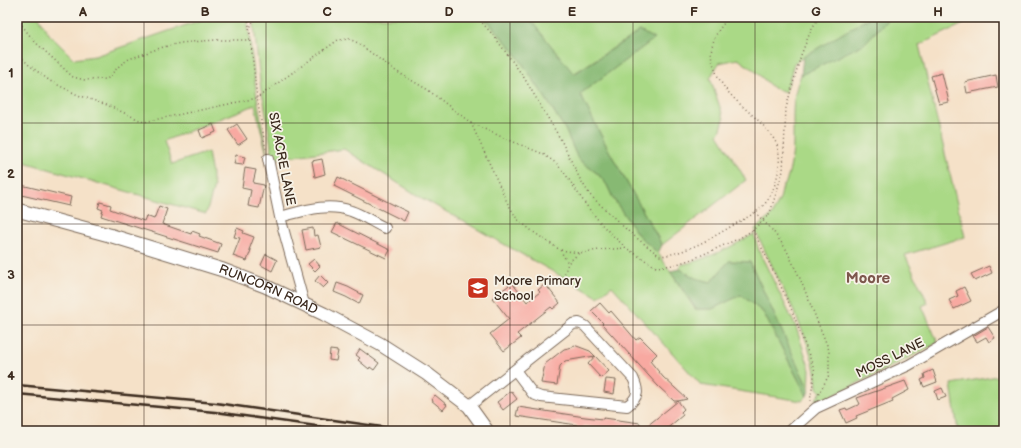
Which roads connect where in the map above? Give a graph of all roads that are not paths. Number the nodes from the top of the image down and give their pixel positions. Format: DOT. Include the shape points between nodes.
graph roads {
  1 [pos="268,159"];
  2 [pos="17,210"];
  3 [pos="280,217"];
  4 [pos="385,228"];
  5 [pos="304,304"];
  6 [pos="1004,310"];
  7 [pos="515,370"];
  8 [pos="469,406"];
  9 [pos="487,431"];
  10 [pos="790,431"];
  1 -- 3 [label="street, SIX ACRE LANE"];
  2 -- 5 [label="street, RUNCORN ROAD" via="223,270"];
  3 -- 4 [label="street" via="320,207 335,208 351,211"];
  3 -- 5 [label="street, SIX ACRE LANE"];
  5 -- 8 [label="street, RUNCORN ROAD" via="380,344 427,374"];
  6 -- 10 [label="street, MOSS LANE" via="909,365 813,411"];
  7 -- 7 [label="street" via="573,324 579,323 585,326 633,378 637,386 637,395 627,406 541,397 533,394"];
  7 -- 8 [label="street"];
  8 -- 9 [label="street, RUNCORN ROAD"];
}
